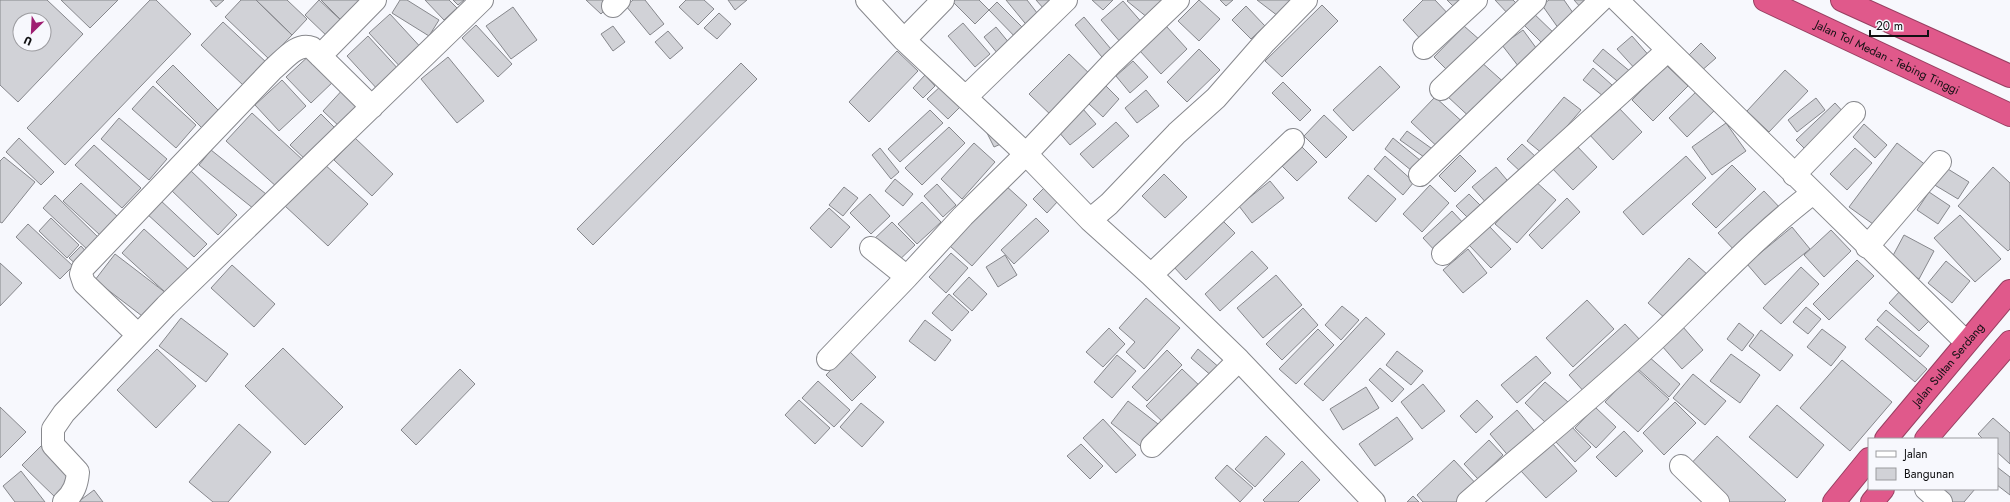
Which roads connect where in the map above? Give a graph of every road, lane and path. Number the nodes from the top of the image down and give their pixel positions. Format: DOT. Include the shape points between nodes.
graph roads {
  1 [pos="375,0"];
  2 [pos="482,0"];
  3 [pos="867,0"];
  4 [pos="943,0"];
  5 [pos="1066,0"];
  6 [pos="1178,0"];
  7 [pos="1306,0"];
  8 [pos="1476,0"];
  9 [pos="1535,0"];
  10 [pos="1601,0"];
  11 [pos="1617,0"];
  12 [pos="1765,0"];
  13 [pos="1842,0"];
  14 [pos="904,40"];
  15 [pos="1424,48"];
  16 [pos="1667,51"];
  17 [pos="320,56"];
  18 [pos="2010,76"];
  19 [pos="1441,89"];
  20 [pos="966,96"];
  21 [pos="372,107"];
  22 [pos="1854,114"];
  23 [pos="2010,115"];
  24 [pos="1293,140"];
  25 [pos="1026,154"];
  26 [pos="1940,162"];
  27 [pos="1420,175"];
  28 [pos="1794,175"];
  29 [pos="1813,193"];
  30 [pos="1090,220"];
  31 [pos="1867,247"];
  32 [pos="871,248"];
  33 [pos="1443,254"];
  34 [pos="1151,274"];
  35 [pos="907,277"];
  36 [pos="2010,291"];
  37 [pos="138,335"];
  38 [pos="1966,342"];
  39 [pos="2010,342"];
  40 [pos="828,358"];
  41 [pos="1240,360"];
  42 [pos="1887,438"];
  43 [pos="1927,438"];
  44 [pos="1152,446"];
  45 [pos="1868,460"];
  46 [pos="1681,466"];
  47 [pos="1882,490"];
  48 [pos="1927,490"];
  49 [pos="1364,499"];
  50 [pos="64,502"];
  51 [pos="1468,502"];
  52 [pos="1718,502"];
  53 [pos="1834,502"];
  54 [pos="1872,502"];
  55 [pos="1941,502"];
  1 -- 17 [label="street"];
  2 -- 21 [label="street"];
  3 -- 14 [label="street"];
  4 -- 14 [label="street"];
  5 -- 20 [label="street"];
  6 -- 25 [label="street" via="1112,64"];
  7 -- 30 [label="street" via="1216,98"];
  8 -- 15 [label="street"];
  9 -- 19 [label="street"];
  10 -- 27 [label="street"];
  11 -- 16 [label="street"];
  12 -- 23 [label="highway, Jalan Tol Medan - Tebing Tinggi"];
  13 -- 18 [label="highway"];
  14 -- 20 [label="street"];
  16 -- 28 [label="street"];
  16 -- 33 [label="street"];
  17 -- 21 [label="street"];
  17 -- 37 [label="street" via="307,46 298,48 273,69 83,268 81,274 84,283"];
  20 -- 25 [label="street"];
  21 -- 37 [label="street"];
  22 -- 28 [label="street"];
  24 -- 34 [label="street"];
  25 -- 30 [label="street"];
  25 -- 35 [label="street" via="963,216"];
  26 -- 31 [label="street"];
  28 -- 29 [label="street"];
  29 -- 31 [label="street"];
  29 -- 51 [label="street" via="1748,248 1663,332"];
  30 -- 34 [label="street"];
  31 -- 38 [label="street"];
  32 -- 35 [label="street"];
  34 -- 41 [label="street"];
  35 -- 40 [label="street"];
  36 -- 38 [label="highway, Jalan Sultan Serdang"];
  37 -- 50 [label="street" via="64,413 53,429 53,445 78,472 74,489"];
  38 -- 42 [label="highway, Jalan Sultan Serdang"];
  39 -- 43 [label="highway"];
  41 -- 44 [label="street"];
  41 -- 49 [label="street"];
  45 -- 53 [label="highway"];
  46 -- 52 [label="street"];
  47 -- 54 [label="highway"];
  48 -- 55 [label="street"];
}
